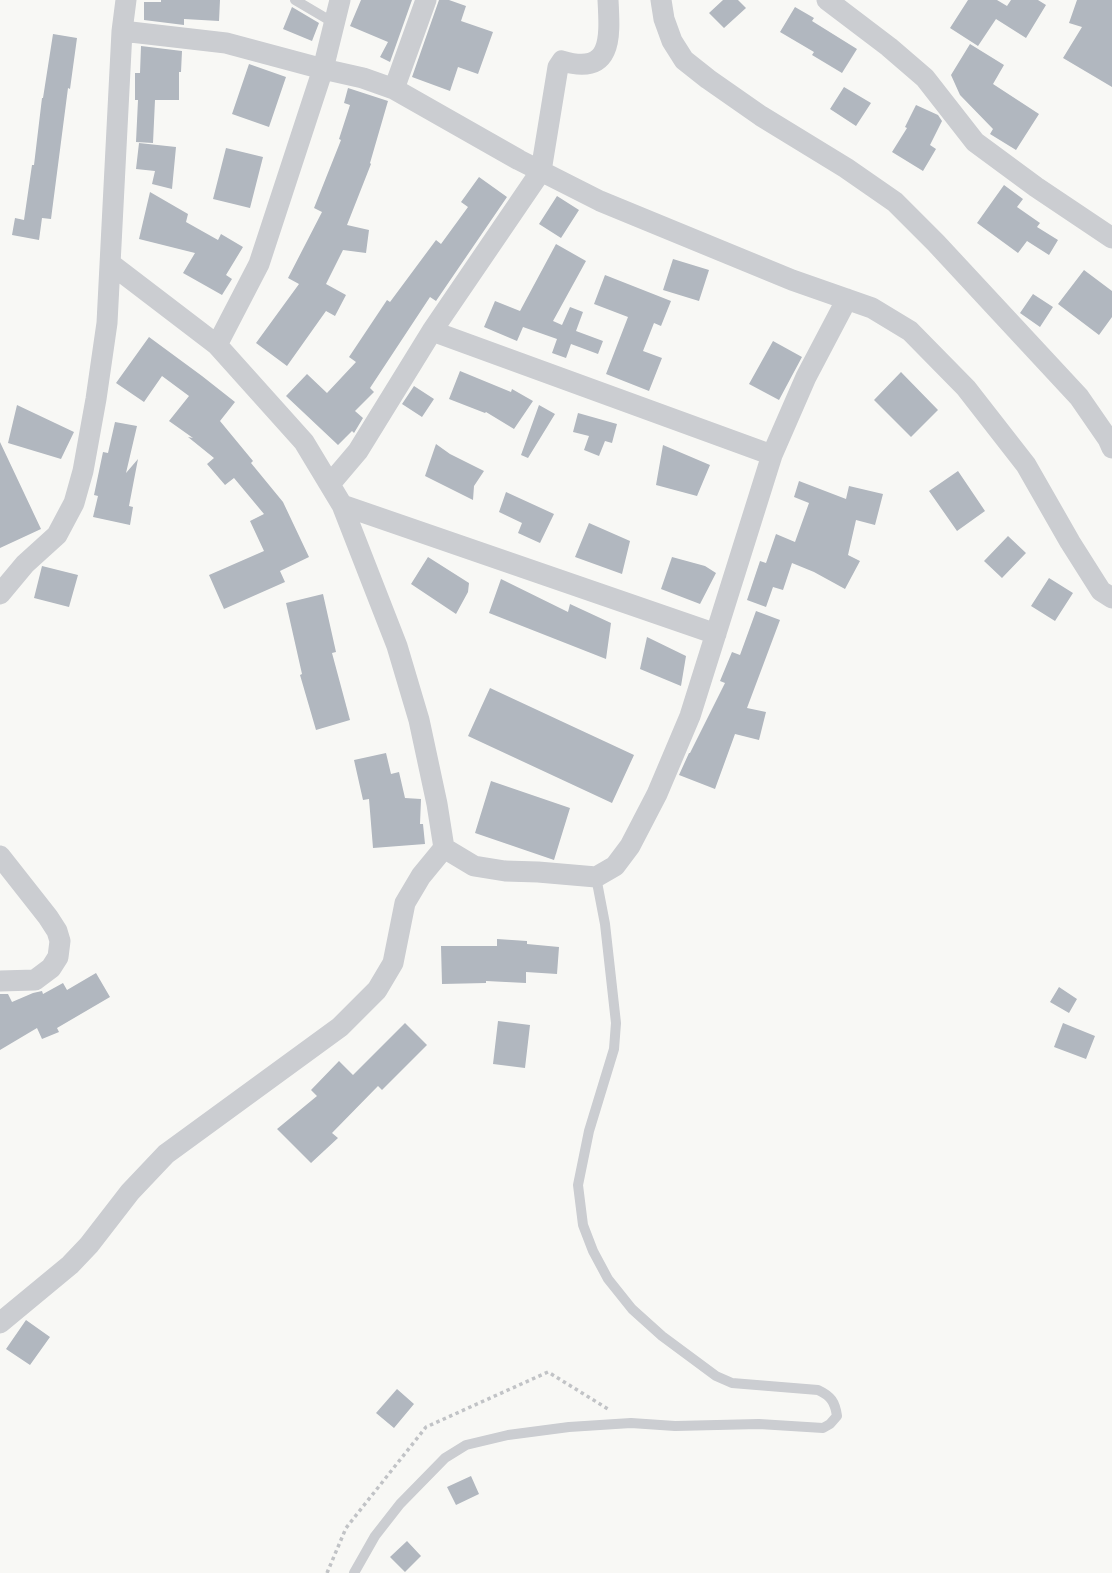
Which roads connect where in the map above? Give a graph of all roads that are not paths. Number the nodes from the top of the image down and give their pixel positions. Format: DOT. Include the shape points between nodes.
graph roads {
  1 [pos="126,0"];
  2 [pos="295,0"];
  3 [pos="340,0"];
  4 [pos="426,0"];
  5 [pos="608,0"];
  6 [pos="661,0"];
  7 [pos="827,0"];
  8 [pos="334,23"];
  9 [pos="122,30"];
  10 [pos="323,69"];
  11 [pos="394,89"];
  12 [pos="541,171"];
  13 [pos="1112,238"];
  14 [pos="111,264"];
  15 [pos="848,299"];
  16 [pos="432,331"];
  17 [pos="216,345"];
  18 [pos="1112,448"];
  19 [pos="772,455"];
  20 [pos="330,484"];
  21 [pos="342,505"];
  22 [pos="1,589"];
  23 [pos="1112,598"];
  24 [pos="716,634"];
  25 [pos="444,848"];
  26 [pos="0,856"];
  27 [pos="596,877"];
  28 [pos="0,982"];
  29 [pos="0,1324"];
  30 [pos="354,1573"];
  1 -- 9 [label="street"];
  2 -- 8 [label="lane"];
  3 -- 8 [label="street"];
  4 -- 11 [label="street"];
  5 -- 12 [label="street" via="609,35 600,59 583,65 562,61 558,67"];
  6 -- 18 [label="street" via="672,41 684,60 895,202 1079,397"];
  7 -- 13 [label="street" via="925,78 975,142"];
  8 -- 10 [label="street"];
  9 -- 10 [label="street" via="226,43"];
  9 -- 14 [label="street"];
  10 -- 11 [label="street"];
  10 -- 17 [label="street" via="259,264"];
  11 -- 12 [label="street"];
  12 -- 15 [label="street" via="600,201"];
  12 -- 16 [label="street"];
  14 -- 17 [label="street"];
  14 -- 22 [label="street" via="96,399 74,503 57,534"];
  15 -- 19 [label="street" via="806,377"];
  15 -- 23 [label="street" via="910,331 966,388 1026,465 1082,562 1101,591"];
  16 -- 19 [label="street"];
  16 -- 20 [label="street" via="358,451"];
  17 -- 20 [label="street" via="304,442"];
  19 -- 24 [label="street"];
  20 -- 21 [label="street"];
  21 -- 24 [label="street"];
  21 -- 25 [label="street" via="416,708"];
  24 -- 27 [label="street" via="690,716 657,794 630,846 615,866"];
  25 -- 27 [label="street" via="474,866"];
  25 -- 29 [label="street" via="405,903 393,963 377,990 340,1027 166,1154 70,1265"];
  26 -- 28 [label="street" via="48,918 60,942 51,968 35,980"];
  27 -- 30 [label="lane" via="615,1023 614,1049 578,1185 583,1225 593,1251 632,1309 716,1376 732,1383 818,1390 829,1395 837,1416 823,1428 631,1423 556,1428 466,1445 445,1458 400,1504"];
}
